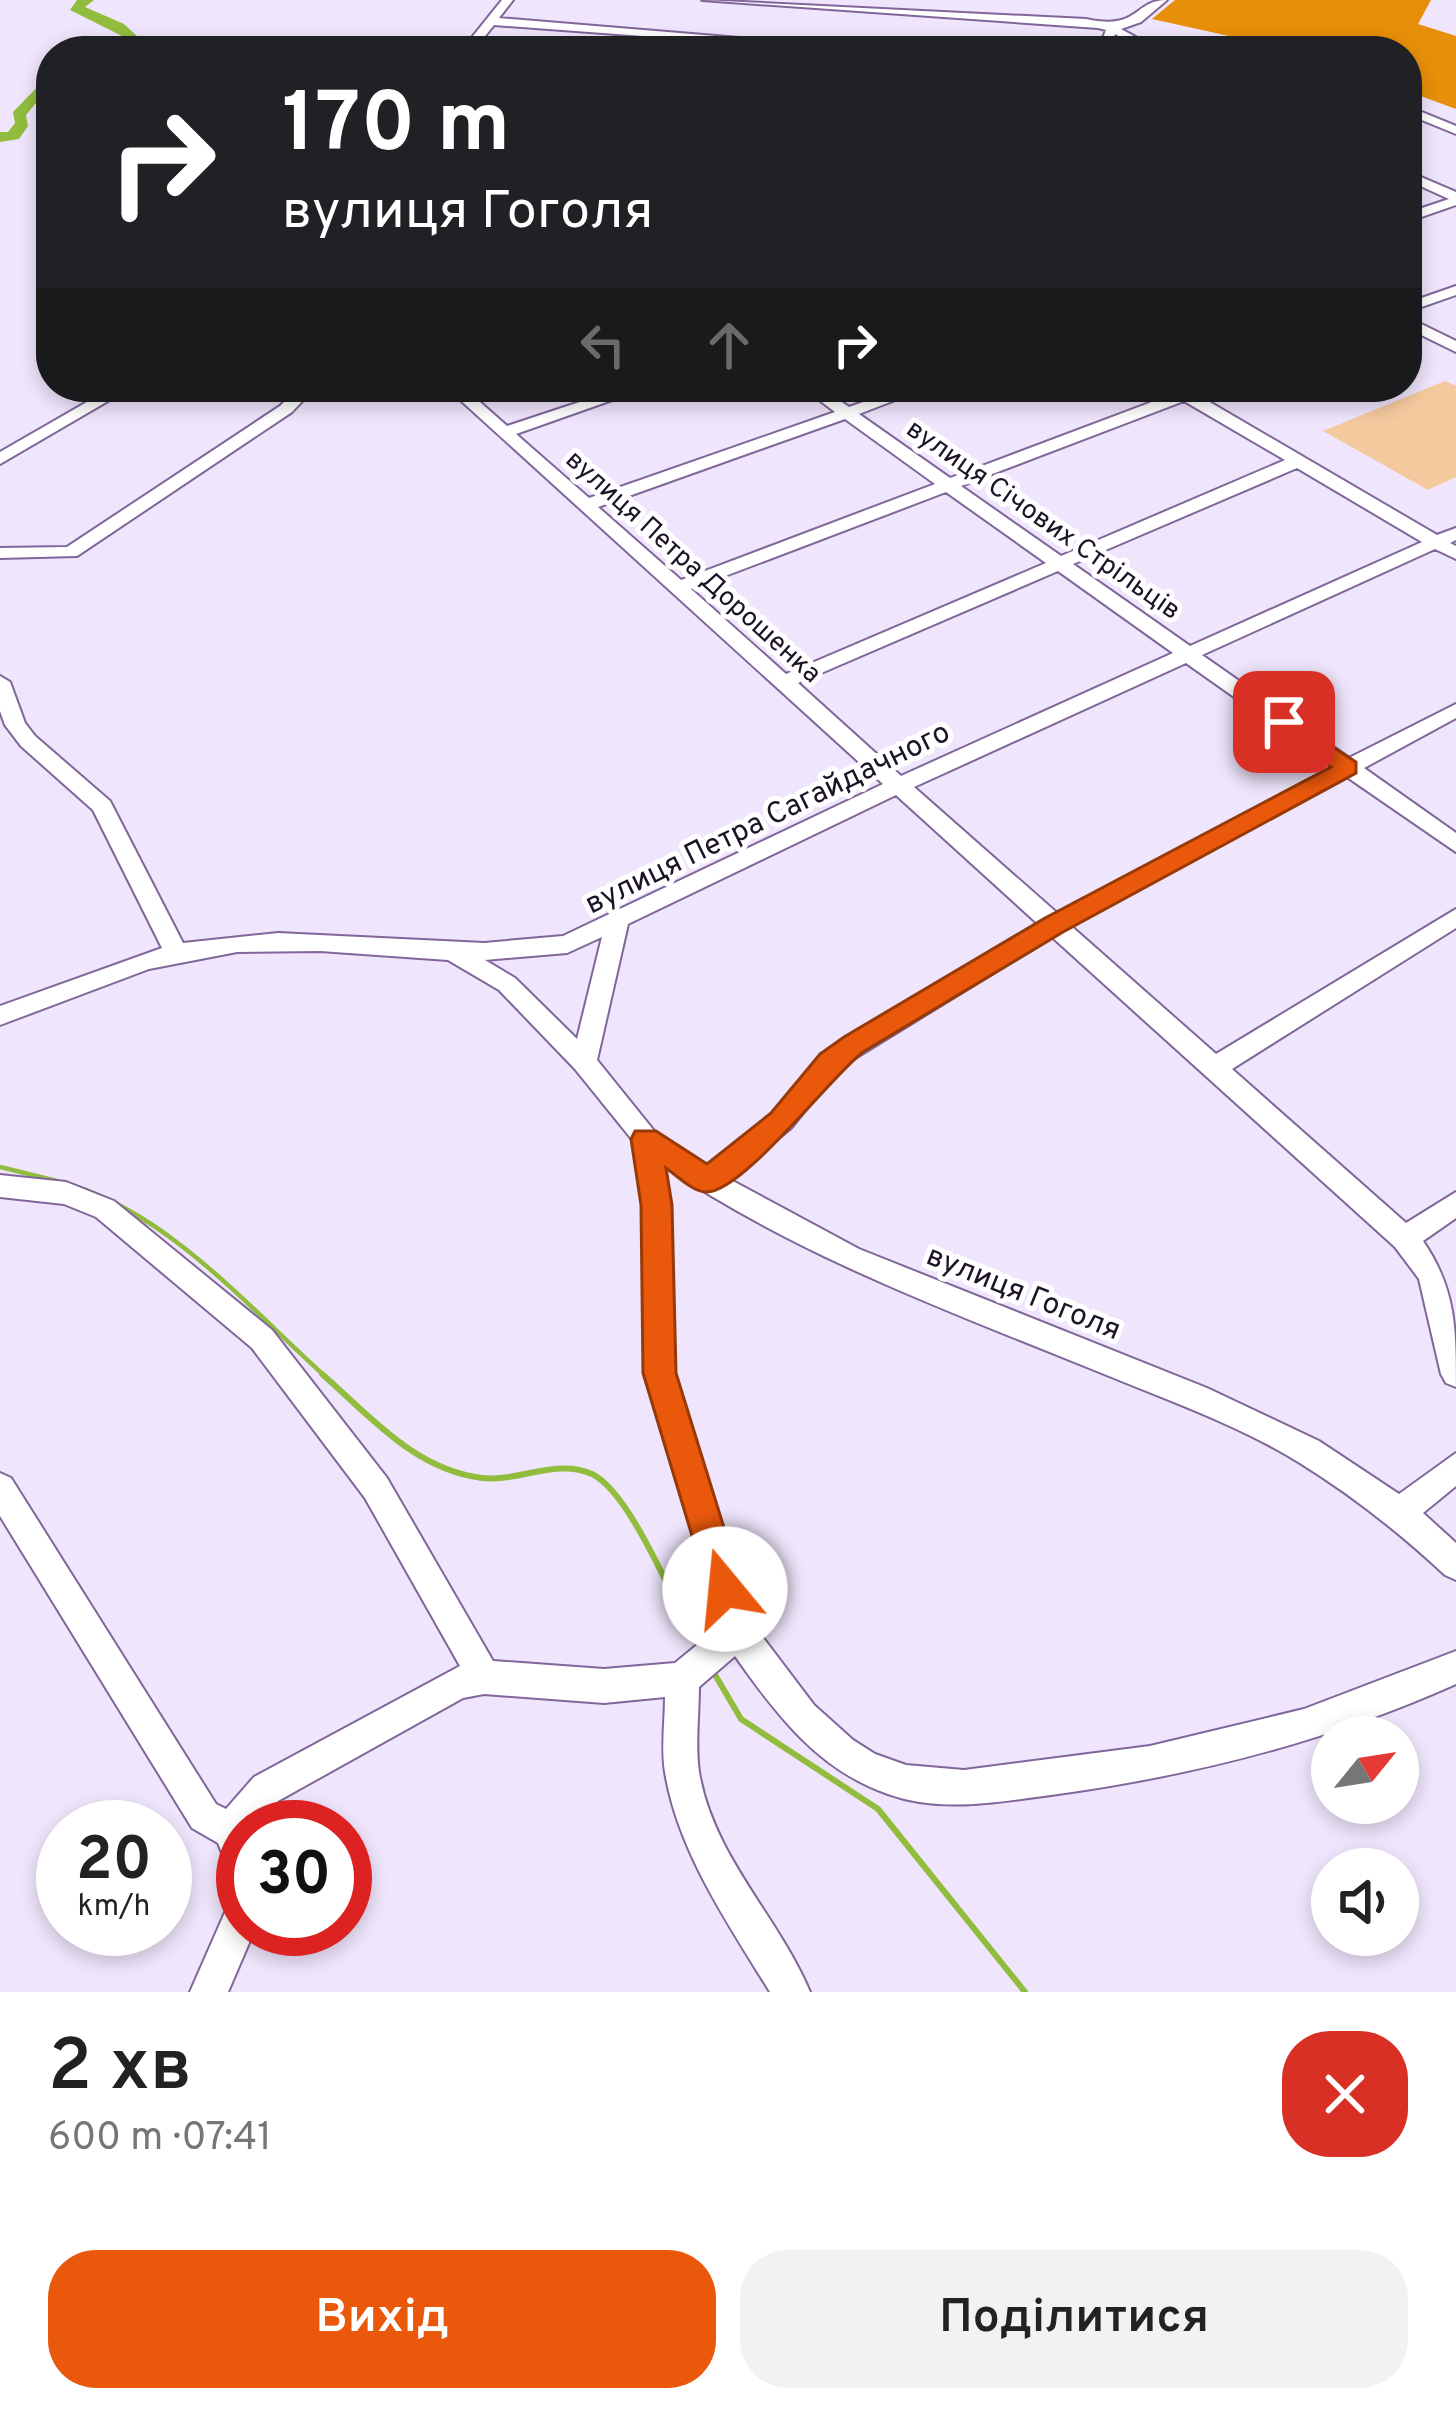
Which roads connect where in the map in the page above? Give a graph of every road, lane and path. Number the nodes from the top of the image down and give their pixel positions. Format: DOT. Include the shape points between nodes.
graph roads {
  1 [pos="508,0"];
  2 [pos="706,0"];
  3 [pos="967,0"];
  4 [pos="1162,0"];
  5 [pos="807,3"];
  6 [pos="491,21"];
  7 [pos="1106,26"];
  8 [pos="479,36"];
  9 [pos="662,36"];
  10 [pos="792,36"];
  11 [pos="1105,36"];
  12 [pos="1126,36"];
  13 [pos="1422,116"];
  14 [pos="1456,130"];
  15 [pos="1422,183"];
  16 [pos="1456,199"];
  17 [pos="1422,212"];
  18 [pos="1456,290"];
  19 [pos="1422,302"];
  20 [pos="1422,330"];
  21 [pos="1456,347"];
  22 [pos="98,402"];
  23 [pos="294,402"];
  24 [pos="471,402"];
  25 [pos="596,402"];
  26 [pos="831,402"];
  27 [pos="878,402"];
  28 [pos="1151,402"];
  29 [pos="1197,402"];
  30 [pos="847,413"];
  31 [pos="505,432"];
  32 [pos="0,459"];
  33 [pos="1298,461"];
  34 [pos="949,485"];
  35 [pos="586,506"];
  36 [pos="1449,543"];
  37 [pos="0,553"];
  38 [pos="1060,564"];
  39 [pos="679,588"];
  40 [pos="1188,654"];
  41 [pos="0,682"];
  42 [pos="784,682"];
  43 [pos="1456,710"];
  44 [pos="1348,768"];
  45 [pos="898,785"];
  46 [pos="1456,844"];
  47 [pos="1456,917"];
  48 [pos="617,924"];
  49 [pos="1054,925"];
  50 [pos="176,952"];
  51 [pos="456,954"];
  52 [pos="0,1016"];
  53 [pos="584,1062"];
  54 [pos="1214,1068"];
  55 [pos="646,1139"];
  56 [pos="708,1180"];
  57 [pos="0,1186"];
  58 [pos="1456,1203"];
  59 [pos="1405,1239"];
  60 [pos="1456,1374"];
  61 [pos="1456,1467"];
  62 [pos="0,1488"];
  63 [pos="1400,1514"];
  64 [pos="1456,1564"];
  65 [pos="738,1632"];
  66 [pos="1456,1667"];
  67 [pos="484,1677"];
  68 [pos="682,1679"];
  69 [pos="255,1800"];
  70 [pos="216,1827"];
  71 [pos="225,1956"];
  72 [pos="209,1992"];
  73 [pos="791,1992"];
  1 -- 6 [label="street"];
  2 -- 5 [label="street"];
  3 -- 7 [label="street"];
  4 -- 7 [label="street" via="1137,20"];
  5 -- 7 [label="street"];
  5 -- 10 [label="street"];
  6 -- 8 [label="street"];
  6 -- 9 [label="street"];
  7 -- 11 [label="street"];
  7 -- 12 [label="street"];
  13 -- 14 [label="street"];
  15 -- 16 [label="street"];
  16 -- 17 [label="street"];
  18 -- 19 [label="street"];
  20 -- 21 [label="street"];
  22 -- 32 [label="street"];
  23 -- 37 [label="street" via="71,552"];
  24 -- 31 [label="street, вулиця Петра Дорошенка"];
  25 -- 31 [label="street"];
  26 -- 30 [label="street, вулиця Січових Стрільців"];
  27 -- 30 [label="street"];
  28 -- 34 [label="street"];
  29 -- 33 [label="street"];
  30 -- 34 [label="street, вулиця Січових Стрільців"];
  30 -- 35 [label="street"];
  31 -- 35 [label="street, вулиця Петра Дорошенка"];
  33 -- 36 [label="street"];
  33 -- 38 [label="street"];
  34 -- 38 [label="street, вулиця Січових Стрільців"];
  34 -- 39 [label="street"];
  35 -- 39 [label="street, вулиця Петра Дорошенка"];
  36 -- 40 [label="street, вулиця Петра Сагайдачного"];
  38 -- 40 [label="street, вулиця Січових Стрільців"];
  38 -- 42 [label="street"];
  39 -- 42 [label="street, вулиця Петра Дорошенка"];
  40 -- 44 [label="street, вулиця Січових Стрільців"];
  40 -- 45 [label="street, вулиця Петра Сагайдачного"];
  41 -- 50 [label="street" via="28,741 102,806"];
  42 -- 45 [label="street, вулиця Петра Дорошенка"];
  43 -- 44 [label="street"];
  44 -- 46 [label="street, вулиця Січових Стрільців"];
  44 -- 49 [label="street"];
  45 -- 48 [label="street, вулиця Петра Сагайдачного"];
  45 -- 49 [label="street, вулиця Петра Дорошенка"];
  47 -- 54 [label="street"];
  48 -- 51 [label="street, вулиця Петра Сагайдачного" via="514,954"];
  48 -- 53 [label="street"];
  49 -- 54 [label="street, вулиця Петра Дорошенка"];
  49 -- 56 [label="street" via="830,1061 782,1121"];
  50 -- 51 [label="street, вулиця Петра Сагайдачного" via="237,942"];
  50 -- 52 [label="street, вулиця Петра Сагайдачного"];
  51 -- 53 [label="street, вулиця Гоголя" via="507,984"];
  53 -- 55 [label="street, вулиця Гоголя"];
  54 -- 59 [label="street, вулиця Петра Дорошенка"];
  55 -- 56 [label="street, вулиця Гоголя"];
  55 -- 65 [label="street" via="657,1205 659,1373"];
  56 -- 63 [label="street, вулиця Гоголя" via="849,1257 1307,1450"];
  57 -- 67 [label="street" via="66,1193 105,1209 262,1339 376,1488"];
  58 -- 59 [label="street"];
  59 -- 60 [label="street, вулиця Петра Дорошенка" via="1432,1274"];
  61 -- 63 [label="street"];
  62 -- 70 [label="street"];
  63 -- 64 [label="street, вулиця Гоголя"];
  65 -- 66 [label="street" via="829,1744 885,1777 939,1788 1207,1756"];
  65 -- 68 [label="street"];
  67 -- 68 [label="street" via="604,1686"];
  67 -- 69 [label="street" via="458,1683"];
  68 -- 73 [label="street" via="682,1771 694,1816"];
  71 -- 72 [label="street"];
}
